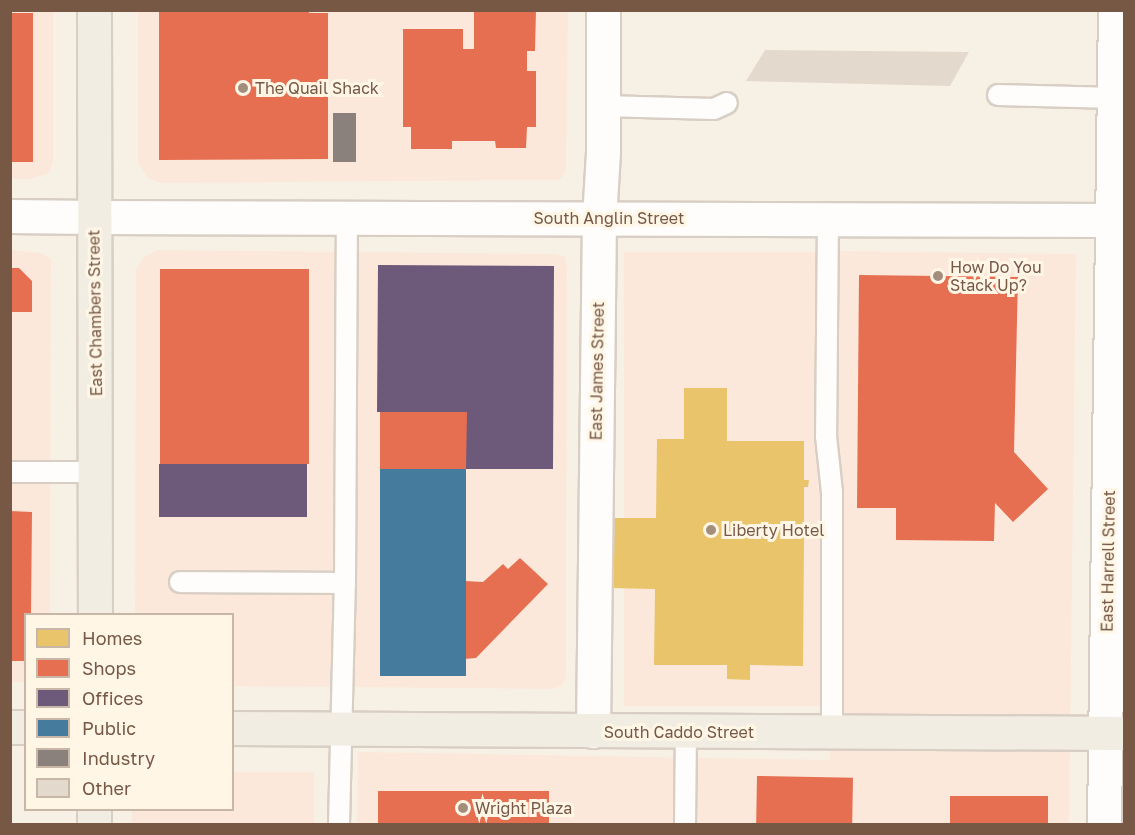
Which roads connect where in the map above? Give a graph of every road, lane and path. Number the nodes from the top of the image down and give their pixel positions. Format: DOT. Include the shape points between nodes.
graph roads {
  1 [pos="94,10"];
  2 [pos="603,10"];
  3 [pos="1115,10"];
  4 [pos="998,95"];
  5 [pos="727,103"];
  6 [pos="603,106"];
  7 [pos="1118,107"];
  8 [pos="10,216"];
  9 [pos="94,217"];
  10 [pos="828,217"];
  11 [pos="347,218"];
  12 [pos="599,218"];
  13 [pos="1119,220"];
  14 [pos="10,472"];
  15 [pos="96,472"];
  16 [pos="180,582"];
  17 [pos="345,583"];
  18 [pos="1116,609"];
  19 [pos="95,613"];
  20 [pos="234,729"];
  21 [pos="343,729"];
  22 [pos="593,731"];
  23 [pos="686,732"];
  24 [pos="832,732"];
  25 [pos="1115,733"];
  26 [pos="339,825"];
  27 [pos="685,825"];
  28 [pos="1104,825"];
  1 -- 9 [label="main road, East Chambers Street"];
  2 -- 6 [label="street, East James Street"];
  3 -- 7 [label="street, East Harrell Street"];
  4 -- 7 [label="lane"];
  5 -- 6 [label="lane" via="714,109"];
  6 -- 12 [label="street, East James Street"];
  7 -- 13 [label="street, East Harrell Street"];
  8 -- 9 [label="street, South Anglin Street"];
  9 -- 11 [label="street, South Anglin Street"];
  9 -- 15 [label="main road, East Chambers Street"];
  10 -- 12 [label="street, South Anglin Street"];
  10 -- 13 [label="street, South Anglin Street"];
  10 -- 24 [label="lane" via="826,436 832,492"];
  11 -- 12 [label="street, South Anglin Street"];
  11 -- 17 [label="lane"];
  12 -- 22 [label="street, East James Street"];
  13 -- 18 [label="street, East Harrell Street"];
  14 -- 15 [label="lane"];
  15 -- 19 [label="main road, East Chambers Street"];
  16 -- 17 [label="lane"];
  17 -- 21 [label="lane"];
  18 -- 25 [label="street, East Harrell Street"];
  20 -- 21 [label="main road, South Caddo Street"];
  21 -- 22 [label="main road, South Caddo Street"];
  21 -- 26 [label="lane"];
  22 -- 23 [label="main road, South Caddo Street"];
  23 -- 24 [label="main road, South Caddo Street"];
  23 -- 27 [label="lane"];
  24 -- 25 [label="main road, South Caddo Street"];
  25 -- 28 [label="street, East Harrell Street"];
}
